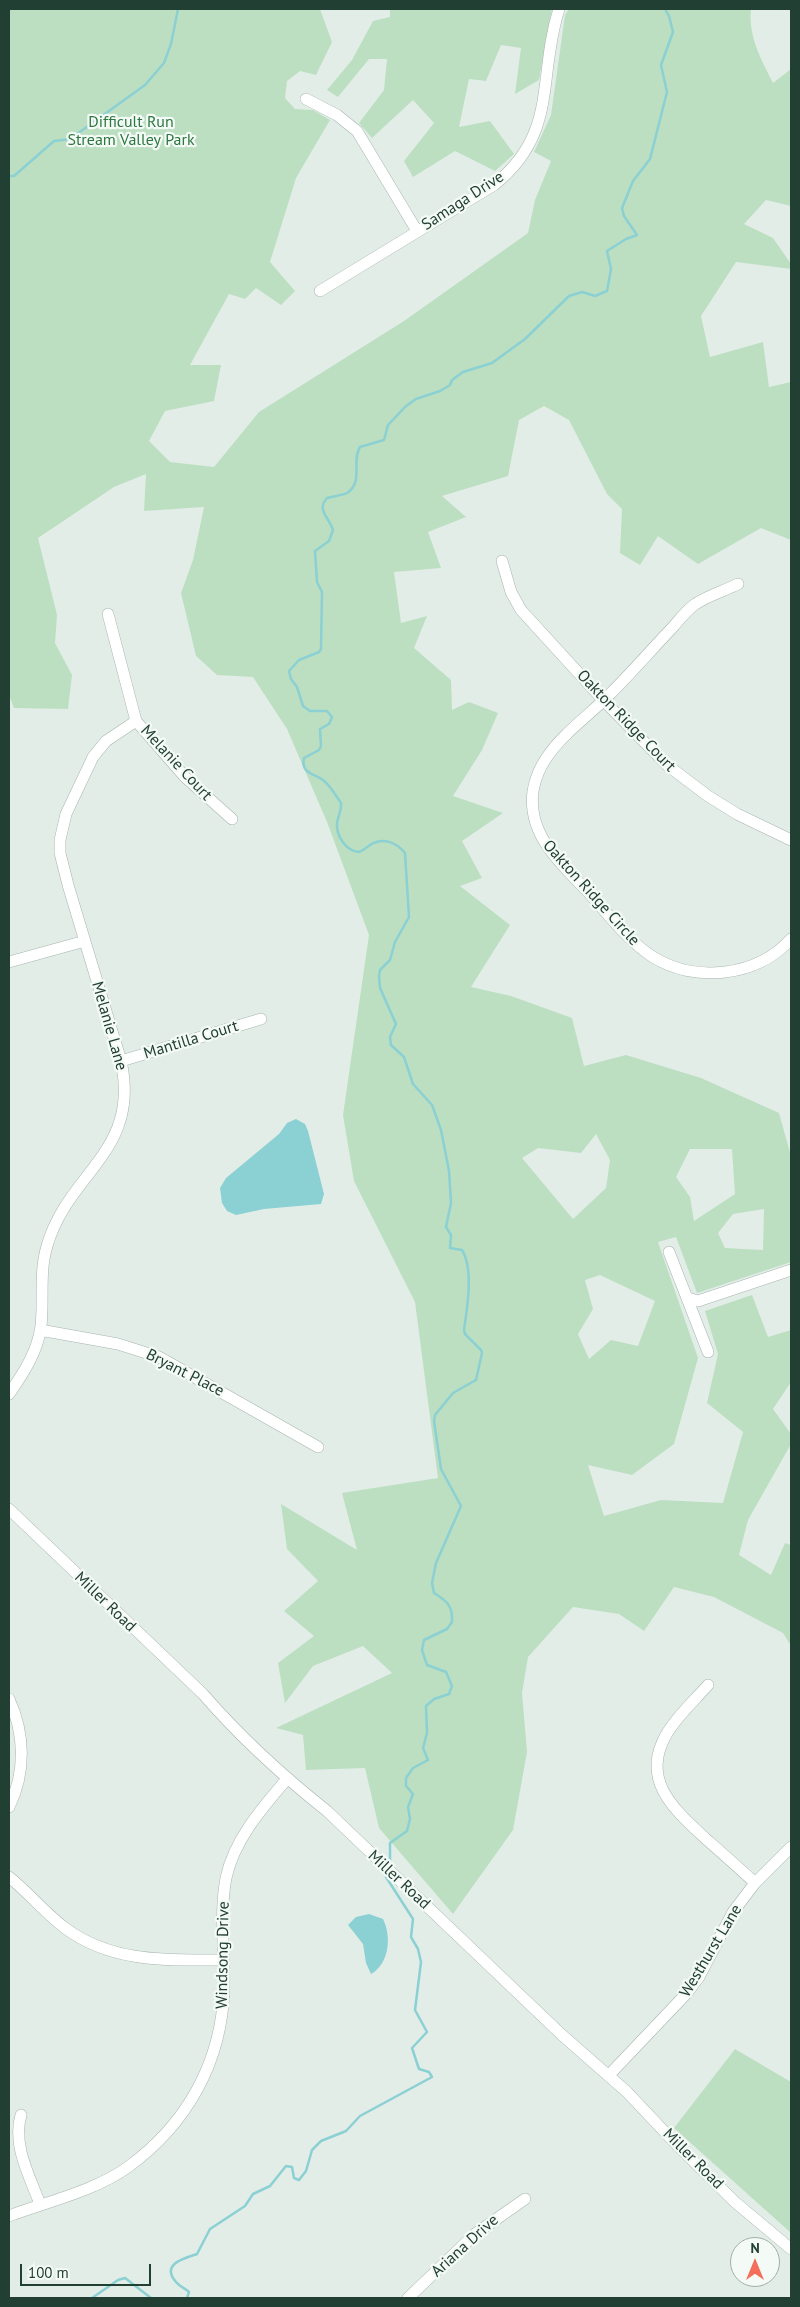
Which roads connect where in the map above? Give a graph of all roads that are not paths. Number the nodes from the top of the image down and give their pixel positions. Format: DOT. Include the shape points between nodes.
graph roads {
  1 [pos="559,9"];
  2 [pos="306,99"];
  3 [pos="417,231"];
  4 [pos="320,291"];
  5 [pos="502,561"];
  6 [pos="738,584"];
  7 [pos="108,614"];
  8 [pos="604,700"];
  9 [pos="136,721"];
  10 [pos="232,819"];
  11 [pos="791,840"];
  12 [pos="791,939"];
  13 [pos="85,941"];
  14 [pos="9,962"];
  15 [pos="261,1019"];
  16 [pos="121,1061"];
  17 [pos="669,1252"];
  18 [pos="791,1270"];
  19 [pos="688,1298"];
  20 [pos="40,1330"];
  21 [pos="708,1352"];
  22 [pos="9,1394"];
  23 [pos="318,1447"];
  24 [pos="9,1508"];
  25 [pos="708,1685"];
  26 [pos="9,1699"];
  27 [pos="287,1779"];
  28 [pos="9,1807"];
  29 [pos="791,1847"];
  30 [pos="9,1877"];
  31 [pos="755,1883"];
  32 [pos="222,1960"];
  33 [pos="608,2075"];
  34 [pos="21,2115"];
  35 [pos="525,2199"];
  36 [pos="40,2204"];
  37 [pos="9,2216"];
  38 [pos="791,2249"];
  39 [pos="408,2298"];
  1 -- 3 [label="street, Samaga Drive" via="538,123 523,155 494,184"];
  2 -- 3 [label="street" via="337,115 356,131"];
  3 -- 4 [label="street, Samaga Drive"];
  5 -- 8 [label="street, Oakton Ridge Court" via="511,592 521,610"];
  6 -- 8 [label="street, Oakton Ridge Circle" via="693,606"];
  7 -- 9 [label="street, Melanie Court"];
  8 -- 11 [label="street, Oakton Ridge Court" via="648,747 686,781 737,814"];
  8 -- 12 [label="street, Oakton Ridge Circle" via="553,748 540,768 532,803 542,840 552,854 642,949 668,964 698,972 728,972 762,961"];
  9 -- 10 [label="street, Melanie Court" via="185,777"];
  9 -- 13 [label="street, Melanie Lane" via="106,741 93,757 62,826 60,853"];
  13 -- 14 [label="street"];
  13 -- 16 [label="street, Melanie Lane"];
  15 -- 16 [label="street, Mantilla Court"];
  16 -- 20 [label="street, Melanie Lane" via="125,1088 121,1122 109,1145 62,1211 46,1246"];
  17 -- 19 [label="street"];
  18 -- 19 [label="street" via="698,1301"];
  19 -- 21 [label="street"];
  20 -- 22 [label="street, Melanie Lane" via="32,1355"];
  20 -- 23 [label="street, Bryant Place" via="118,1344 160,1357"];
  24 -- 27 [label="street, Miller Road"];
  25 -- 31 [label="street" via="666,1734 658,1755 658,1777 672,1806"];
  26 -- 28 [label="street" via="21,1732 22,1746 20,1774"];
  27 -- 32 [label="street, Windsong Drive" via="263,1807 236,1850 226,1878"];
  27 -- 33 [label="street, Miller Road" via="327,1811"];
  29 -- 31 [label="street, Westhurst Lane"];
  30 -- 32 [label="street" via="65,1929 101,1949 154,1960"];
  31 -- 33 [label="street, Westhurst Lane" via="727,1921 709,1959 687,1993"];
  32 -- 36 [label="street, Windsong Drive" via="224,1986 217,2041 203,2080 182,2116 126,2168 104,2180"];
  33 -- 38 [label="street, Miller Road" via="735,2202"];
  34 -- 36 [label="street" via="18,2143"];
  35 -- 39 [label="street, Ariana Drive" via="475,2234"];
  36 -- 37 [label="street, Windsong Drive"];
}
